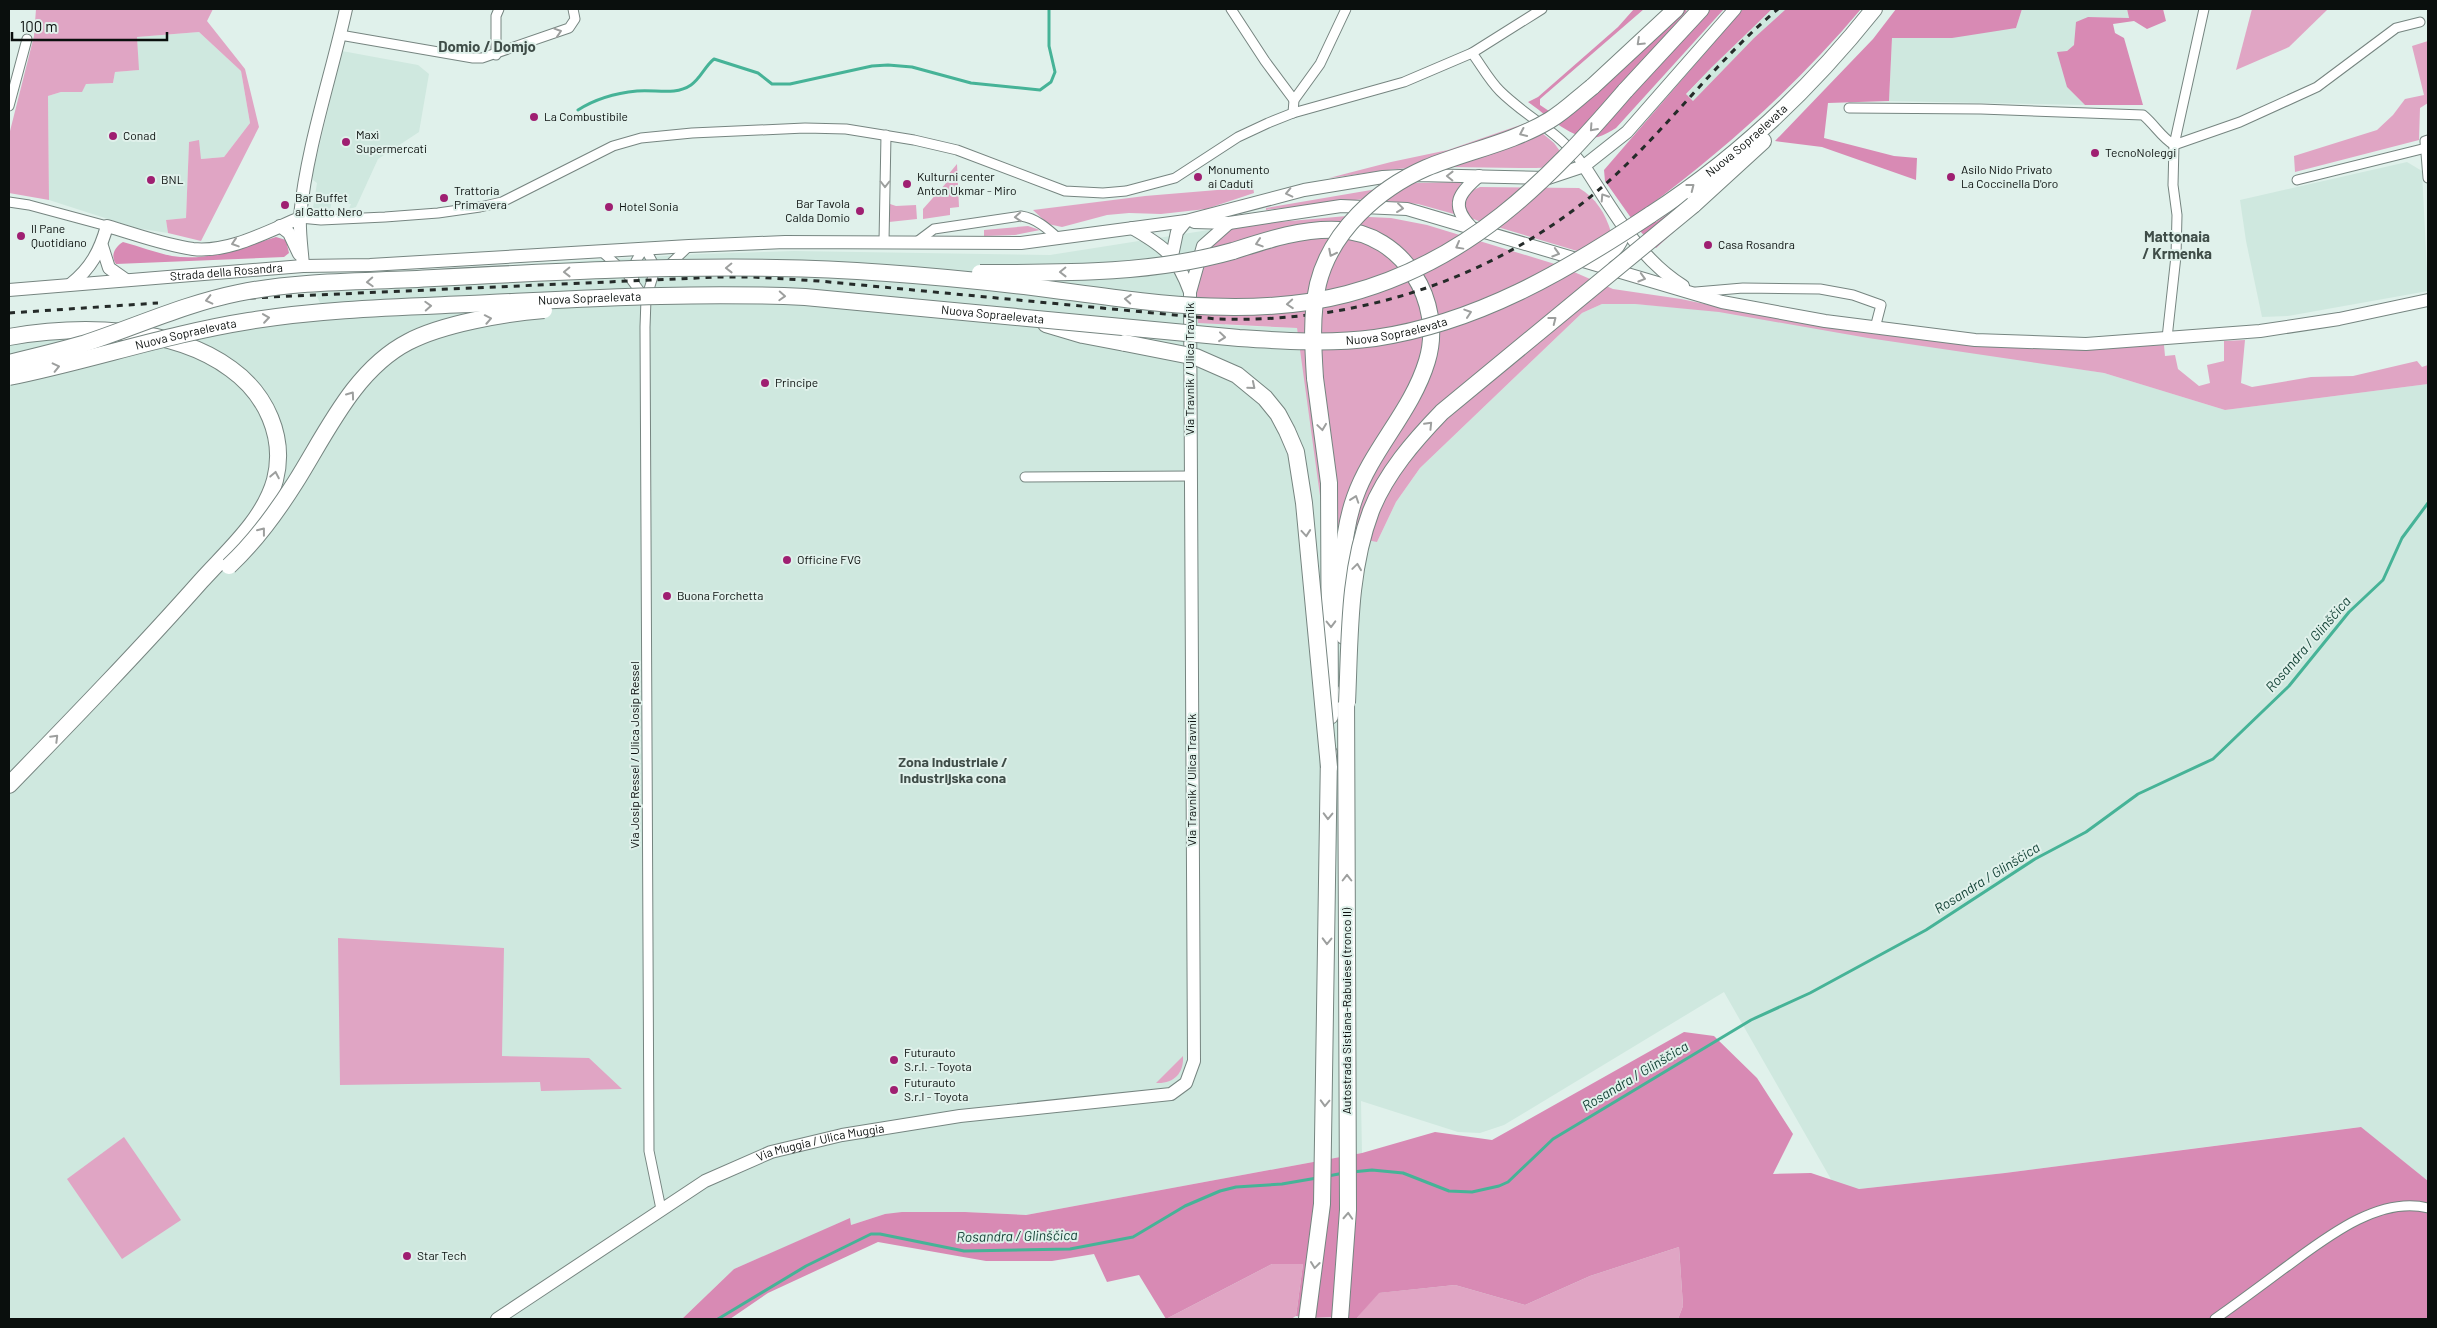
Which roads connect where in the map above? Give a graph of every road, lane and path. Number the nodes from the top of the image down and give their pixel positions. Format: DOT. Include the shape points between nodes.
graph roads {
  1 [pos="346,9"];
  2 [pos="499,9"];
  3 [pos="573,9"];
  4 [pos="1231,9"];
  5 [pos="1346,9"];
  6 [pos="1542,9"];
  7 [pos="1676,9"];
  8 [pos="1701,9"];
  9 [pos="1735,9"];
  10 [pos="1875,9"];
  11 [pos="2204,9"];
  12 [pos="2420,22"];
  13 [pos="340,35"];
  14 [pos="27,39"];
  15 [pos="1472,53"];
  16 [pos="496,55"];
  17 [pos="1294,100"];
  18 [pos="9,106"];
  19 [pos="1849,108"];
  20 [pos="1293,113"];
  21 [pos="886,135"];
  22 [pos="2427,144"];
  23 [pos="2174,145"];
  24 [pos="1584,166"];
  25 [pos="1479,176"];
  26 [pos="2428,178"];
  27 [pos="2296,180"];
  28 [pos="9,202"];
  29 [pos="300,218"];
  30 [pos="1186,222"];
  31 [pos="1229,223"];
  32 [pos="107,226"];
  33 [pos="280,226"];
  34 [pos="1471,227"];
  35 [pos="1132,228"];
  36 [pos="1624,228"];
  37 [pos="1059,239"];
  38 [pos="884,241"];
  39 [pos="918,241"];
  40 [pos="102,246"];
  41 [pos="689,246"];
  42 [pos="1203,246"];
  43 [pos="645,248"];
  44 [pos="601,251"];
  45 [pos="1172,256"];
  46 [pos="1595,264"];
  47 [pos="303,266"];
  48 [pos="848,270"];
  49 [pos="126,280"];
  50 [pos="634,281"];
  51 [pos="653,282"];
  52 [pos="71,284"];
  53 [pos="9,290"];
  54 [pos="1190,292"];
  55 [pos="1693,292"];
  56 [pos="761,294"];
  57 [pos="646,299"];
  58 [pos="2428,300"];
  59 [pos="1034,320"];
  60 [pos="1875,328"];
  61 [pos="9,337"];
  62 [pos="2167,338"];
  63 [pos="9,363"];
  64 [pos="9,377"];
  65 [pos="1190,476"];
  66 [pos="1025,477"];
  67 [pos="225,563"];
  68 [pos="1347,703"];
  69 [pos="32,761"];
  70 [pos="1329,767"];
  71 [pos="9,769"];
  72 [pos="9,785"];
  73 [pos="1186,1083"];
  74 [pos="2428,1208"];
  75 [pos="661,1209"];
  76 [pos="1341,1318"];
  77 [pos="497,1319"];
  78 [pos="1307,1319"];
  79 [pos="2215,1319"];
  1 -- 13 [label="main road"];
  2 -- 16 [label="street" via="496,16"];
  16 -- 3 [label="street, one-way" via="569,28 575,19"];
  4 -- 17 [label="street"];
  5 -- 17 [label="street" via="1320,64"];
  6 -- 15 [label="street"];
  7 -- 70 [label="highway, one-way, bridge" via="1592,87 1551,120 1519,136 1426,169 1379,195 1342,234 1318,282 1312,343 1329,484"];
  8 -- 48 [label="highway, Nuova Sopraelevata, one-way, bridge" via="1564,161 1516,206 1467,242 1414,269 1342,295 1310,302 1224,308"];
  9 -- 24 [label="main road" via="1627,132"];
  59 -- 10 [label="highway, Nuova Sopraelevata, one-way, bridge" via="1290,342 1375,338 1437,323 1504,300 1573,264 1650,215 1740,148 1816,75"];
  68 -- 10 [label="highway, one-way, bridge" via="1351,612 1359,556 1372,511 1390,476 1414,441 1442,412 1733,170 1802,103 1857,39"];
  11 -- 23 [label="street"];
  12 -- 23 [label="street" via="2396,28 2317,87 2240,122"];
  13 -- 16 [label="street" via="473,58"];
  13 -- 29 [label="main road" via="319,118"];
  14 -- 18 [label="street"];
  15 -- 20 [label="street" via="1404,82"];
  15 -- 24 [label="street" via="1500,91 1568,144"];
  17 -- 20 [label="street"];
  19 -- 23 [label="street" via="2143,115 2162,137"];
  20 -- 21 [label="street" via="1238,137 1175,178 1103,193 1065,191 957,150"];
  21 -- 29 [label="street" via="846,129 805,128 641,138 613,146 502,202 438,213 321,220"];
  21 -- 38 [label="street, one-way"];
  22 -- 26 [label="street"];
  22 -- 27 [label="street"];
  23 -- 62 [label="street" via="2176,256"];
  24 -- 25 [label="main road" via="1548,178"];
  36 -- 24 [label="main road, one-way"];
  25 -- 30 [label="main road, one-way" via="1418,175 1349,182 1266,199"];
  25 -- 34 [label="main road" via="1465,188 1458,200 1461,217"];
  28 -- 32 [label="street"];
  29 -- 33 [label="main road"];
  29 -- 47 [label="main road"];
  30 -- 31 [label="main road"];
  30 -- 35 [label="main road, Strada della Rosandra"];
  30 -- 42 [label="main road" via="1195,227"];
  30 -- 45 [label="main road" via="1177,232"];
  31 -- 34 [label="main road, one-way" via="1340,206 1382,206 1407,209"];
  31 -- 42 [label="main road"];
  33 -- 32 [label="main road, one-way" via="229,246 194,249"];
  32 -- 40 [label="main road"];
  33 -- 47 [label="main road" via="296,245"];
  34 -- 46 [label="main road, one-way"];
  35 -- 37 [label="main road, Strada della Rosandra"];
  35 -- 45 [label="main road, Via Travnik / Ulica Travnik"];
  36 -- 46 [label="main road" via="1618,247"];
  36 -- 55 [label="main road" via="1656,268"];
  37 -- 39 [label="main road, Strada della Rosandra" via="1021,243"];
  37 -- 39 [label="street, one-way" via="1030,217 1021,216 934,229"];
  38 -- 39 [label="main road, Strada della Rosandra"];
  38 -- 41 [label="main road, Strada della Rosandra"];
  40 -- 49 [label="main road" via="109,268"];
  40 -- 52 [label="main road" via="86,271"];
  41 -- 43 [label="main road, Strada della Rosandra"];
  41 -- 51 [label="street, Via Josip Ressel / Ulica Josip Ressel"];
  42 -- 54 [label="main road, Via Travnik / Ulica Travnik"];
  43 -- 44 [label="main road, Strada della Rosandra"];
  43 -- 50 [label="street" via="632,268"];
  43 -- 51 [label="street, Via Josip Ressel / Ulica Josip Ressel" via="654,266"];
  44 -- 47 [label="main road, Strada della Rosandra"];
  44 -- 50 [label="street"];
  45 -- 54 [label="main road, Via Travnik / Ulica Travnik"];
  46 -- 55 [label="main road, one-way"];
  47 -- 49 [label="main road, Strada della Rosandra"];
  48 -- 63 [label="highway, Nuova Sopraelevata, one-way, bridge" via="773,268 554,272 267,288 200,302 85,343"];
  68 -- 48 [label="highway, one-way, bridge" via="1342,600 1344,539 1355,497 1416,390 1428,360 1432,334 1421,284 1406,263 1368,236 1341,230 1321,230 1273,238 1233,252 1172,265 1133,269 990,273"];
  49 -- 52 [label="main road, Strada della Rosandra"];
  50 -- 57 [label="street"];
  51 -- 57 [label="street, Via Josip Ressel / Ulica Josip Ressel"];
  52 -- 53 [label="main road, Strada della Rosandra"];
  54 -- 65 [label="main road, Via Travnik / Ulica Travnik"];
  55 -- 60 [label="main road" via="1774,313"];
  55 -- 60 [label="street" via="1744,288 1836,291 1881,305"];
  56 -- 59 [label="highway, Nuova Sopraelevata, one-way, bridge"];
  64 -- 56 [label="highway, Nuova Sopraelevata, one-way, bridge" via="211,328 308,313 559,299"];
  67 -- 56 [label="highway, one-way, bridge" via="245,551 279,508 354,391 385,357 406,342 453,326 538,310"];
  57 -- 75 [label="street, Via Josip Ressel / Ulica Josip Ressel" via="649,1150"];
  58 -- 62 [label="main road" via="2339,319 2260,331"];
  59 -- 70 [label="highway, one-way, bridge" via="1084,335 1196,357 1216,364 1252,385 1278,414 1296,452 1300,477"];
  60 -- 62 [label="main road" via="1974,340 2086,344"];
  67 -- 61 [label="highway, one-way, bridge" via="257,517 277,471 278,446 272,421 250,384 229,367 197,350 132,334 78,330"];
  65 -- 66 [label="street"];
  65 -- 73 [label="main road, Via Travnik / Ulica Travnik" via="1194,1061"];
  69 -- 67 [label="highway, one-way"];
  76 -- 68 [label="highway, Autostrada Sistiana-Rabuiese (tronco II), one-way" via="1348,1210"];
  69 -- 71 [label="highway"];
  69 -- 72 [label="highway"];
  70 -- 78 [label="highway, Autostrada Sistiana-Rabuiese (tronco II), one-way" via="1322,1204"];
  73 -- 75 [label="main road, Via Muggia / Ulica Muggia" via="1171,1094 960,1116 842,1135 770,1152 705,1181"];
  74 -- 79 [label="street" via="2414,1205 2388,1208 2342,1227"];
  75 -- 77 [label="main road, Via Muggia / Ulica Muggia"];
}
